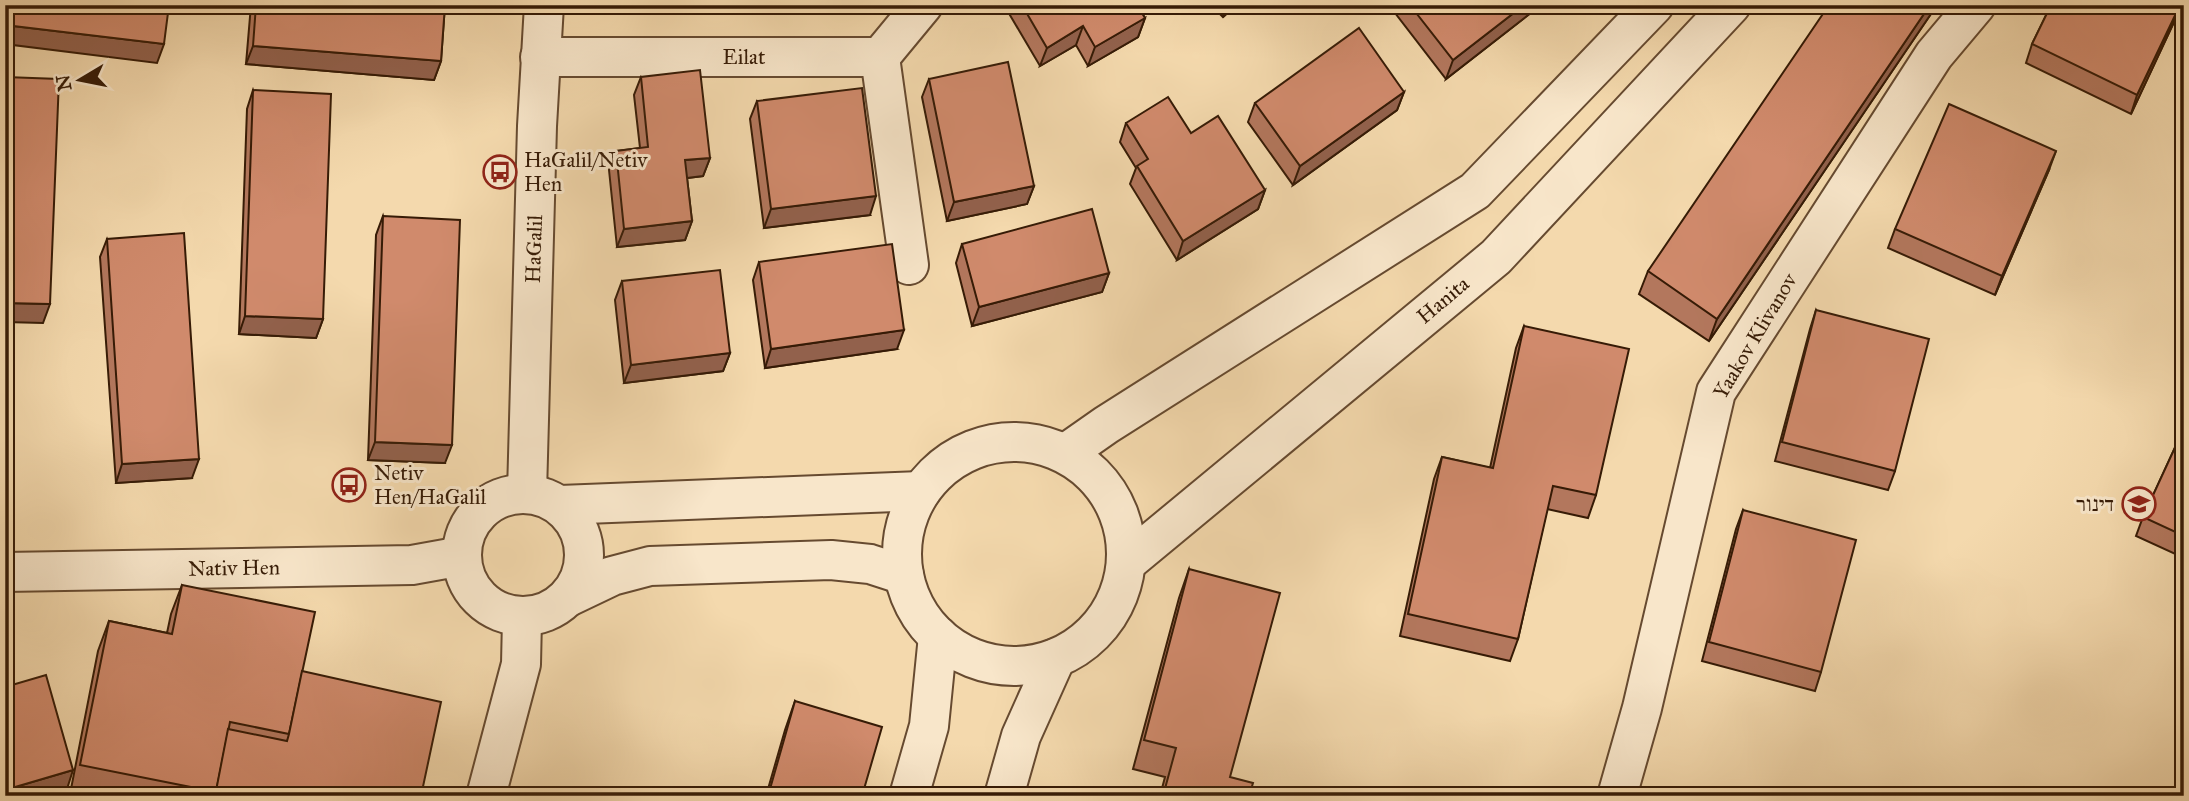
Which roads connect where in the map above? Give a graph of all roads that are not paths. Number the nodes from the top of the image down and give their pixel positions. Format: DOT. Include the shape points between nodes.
graph roads {
  1 [pos="544,5"];
  2 [pos="923,5"];
  3 [pos="1654,5"];
  4 [pos="1731,5"];
  5 [pos="1976,5"];
  6 [pos="540,57"];
  7 [pos="880,57"];
  8 [pos="909,265"];
  9 [pos="1066,453"];
  10 [pos="921,491"];
  11 [pos="544,499"];
  12 [pos="462,556"];
  13 [pos="1126,563"];
  14 [pos="5,572"];
  15 [pos="904,575"];
  16 [pos="568,597"];
  17 [pos="523,618"];
  18 [pos="938,636"];
  19 [pos="1056,658"];
  20 [pos="486,796"];
  21 [pos="909,796"];
  22 [pos="1004,796"];
  23 [pos="1617,796"];
  1 -- 6 [label="street, HaGalil"];
  2 -- 7 [label="street"];
  3 -- 9 [label="street" via="1475,191"];
  4 -- 13 [label="street, Hanita" via="1496,257"];
  5 -- 23 [label="street, Yaakov Klivanov" via="1934,55 1716,392"];
  6 -- 7 [label="street, Eilat"];
  6 -- 11 [label="street, HaGalil"];
  7 -- 8 [label="street"];
  9 -- 10 [label="street" via="1031,442 992,443 956,457"];
  9 -- 13 [label="street" via="1094,474 1112,500 1124,531"];
  10 -- 11 [label="street"];
  10 -- 15 [label="street" via="908,517 902,545"];
  11 -- 12 [label="street" via="492,501 467,529"];
  11 -- 16 [label="street" via="575,520 583,539 580,580"];
  12 -- 14 [label="street, Nativ Hen" via="412,565"];
  12 -- 17 [label="street" via="469,584 480,598 495,610"];
  13 -- 19 [label="street" via="1105,620 1083,643"];
  15 -- 16 [label="street" via="870,564 831,560 650,566 612,576"];
  15 -- 18 [label="street" via="916,608"];
  16 -- 17 [label="street" via="552,610"];
  17 -- 20 [label="street" via="521,664"];
  18 -- 19 [label="street" via="964,654 994,664 1026,665"];
  18 -- 21 [label="street" via="929,726"];
  19 -- 22 [label="street" via="1021,736"];
}
